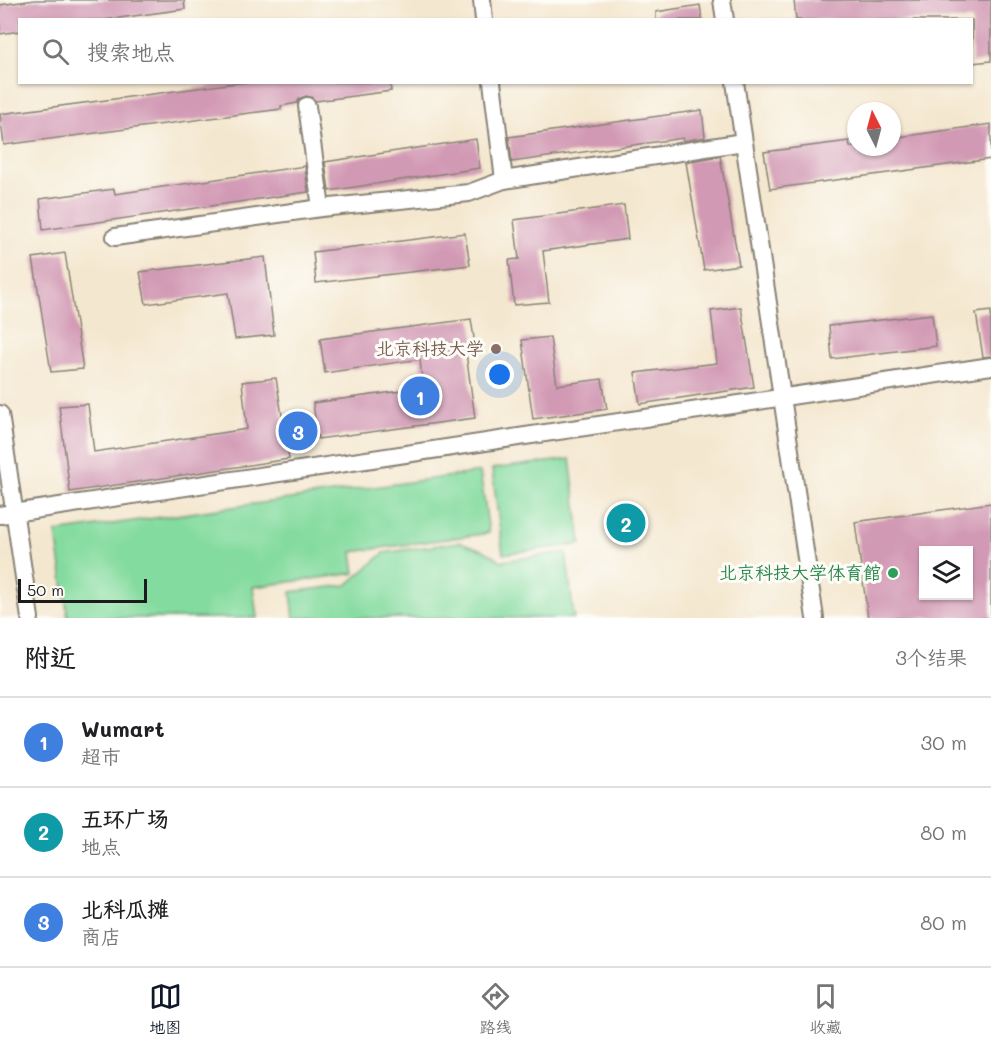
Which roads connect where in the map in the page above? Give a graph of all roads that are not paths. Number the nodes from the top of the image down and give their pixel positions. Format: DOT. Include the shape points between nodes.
graph roads {
  1 [pos="482,0"];
  2 [pos="722,0"];
  3 [pos="484,18"];
  4 [pos="725,18"];
  5 [pos="492,84"];
  6 [pos="735,84"];
  7 [pos="307,106"];
  8 [pos="743,142"];
  9 [pos="504,180"];
  10 [pos="321,208"];
  11 [pos="115,237"];
  12 [pos="991,366"];
  13 [pos="782,398"];
  14 [pos="0,414"];
  15 [pos="8,514"];
  16 [pos="30,618"];
  17 [pos="815,618"];
  1 -- 3 [label="street"];
  2 -- 4 [label="street"];
  5 -- 9 [label="street"];
  6 -- 8 [label="street"];
  7 -- 10 [label="street"];
  8 -- 9 [label="street"];
  8 -- 13 [label="street"];
  9 -- 10 [label="street" via="470,193"];
  10 -- 11 [label="street"];
  12 -- 13 [label="street"];
  13 -- 15 [label="street"];
  13 -- 17 [label="street"];
  14 -- 15 [label="street"];
  15 -- 16 [label="street"];
}
